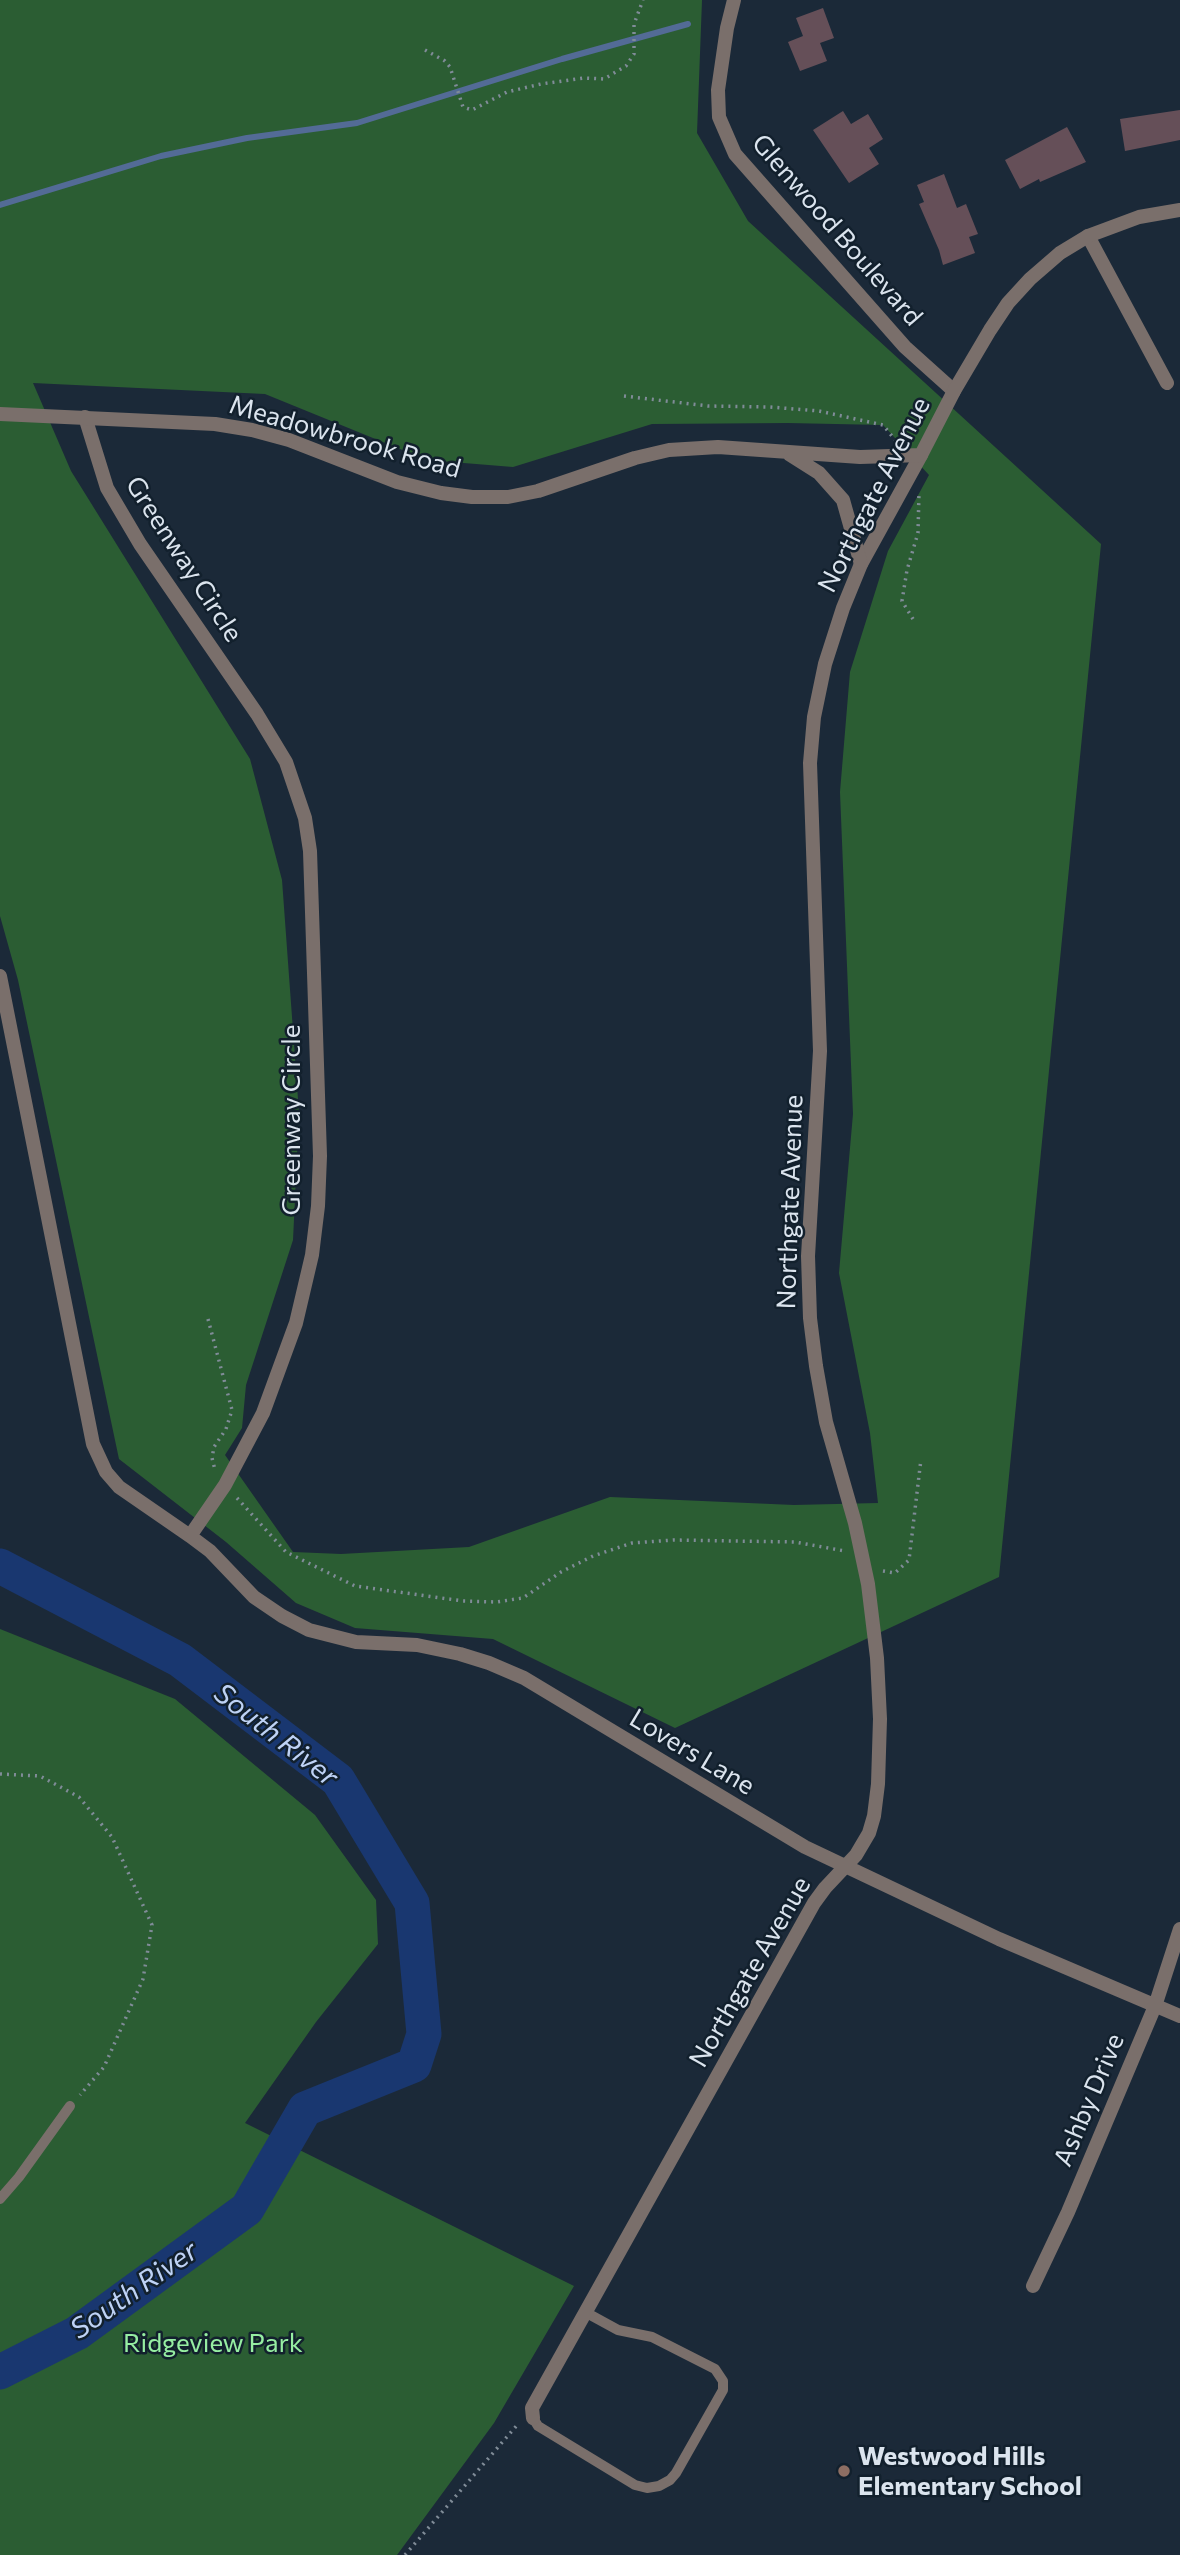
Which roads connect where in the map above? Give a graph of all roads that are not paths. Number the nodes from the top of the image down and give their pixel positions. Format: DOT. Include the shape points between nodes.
graph roads {
  1 [pos="734,0"];
  2 [pos="1180,210"];
  3 [pos="1088,236"];
  4 [pos="1167,383"];
  5 [pos="954,391"];
  6 [pos="0,414"];
  7 [pos="85,418"];
  8 [pos="789,454"];
  9 [pos="921,455"];
  10 [pos="860,564"];
  11 [pos="0,976"];
  12 [pos="190,1536"];
  13 [pos="846,1867"];
  14 [pos="1180,1929"];
  15 [pos="1155,2006"];
  16 [pos="1180,2016"];
  17 [pos="70,2106"];
  18 [pos="0,2199"];
  19 [pos="1033,2286"];
  20 [pos="585,2312"];
  21 [pos="532,2413"];
  1 -- 5 [label="street, Glenwood Boulevard" via="718,90 719,117 735,154 905,347"];
  2 -- 3 [label="street, Northgate Avenue" via="1139,217"];
  3 -- 4 [label="street"];
  3 -- 5 [label="street, Northgate Avenue" via="1050,262 1008,303"];
  5 -- 9 [label="street, Northgate Avenue"];
  6 -- 7 [label="street, Meadowbrook Road"];
  7 -- 8 [label="street, Meadowbrook Road" via="252,430 397,482 472,497 538,491 669,450 718,447"];
  7 -- 12 [label="street, Greenway Circle" via="107,488 133,533 286,762 305,818 310,851 320,1156 306,1284 263,1413 225,1485"];
  8 -- 9 [label="street, Meadowbrook Road"];
  8 -- 10 [label="street" via="819,473 843,499"];
  9 -- 10 [label="street, Northgate Avenue"];
  10 -- 13 [label="street, Northgate Avenue" via="825,664 810,762 820,1051 808,1256 810,1318 826,1422 868,1584 880,1719 874,1816 869,1833"];
  11 -- 12 [label="street" via="97,1455 120,1487"];
  12 -- 13 [label="street, Lovers Lane" via="254,1597 300,1626 342,1639 460,1654 524,1678 805,1847"];
  13 -- 15 [label="street, Lovers Lane" via="999,1940"];
  13 -- 20 [label="street, Northgate Avenue" via="814,1903"];
  14 -- 15 [label="street, Ashby Drive"];
  15 -- 16 [label="street, Lovers Lane"];
  15 -- 19 [label="street, Ashby Drive"];
  17 -- 18 [label="lane"];
  20 -- 21 [label="street, Northgate Avenue"];
  20 -- 21 [label="lane" via="618,2330 653,2337 715,2369 723,2390 676,2473 659,2486 647,2488 538,2426"];
}
